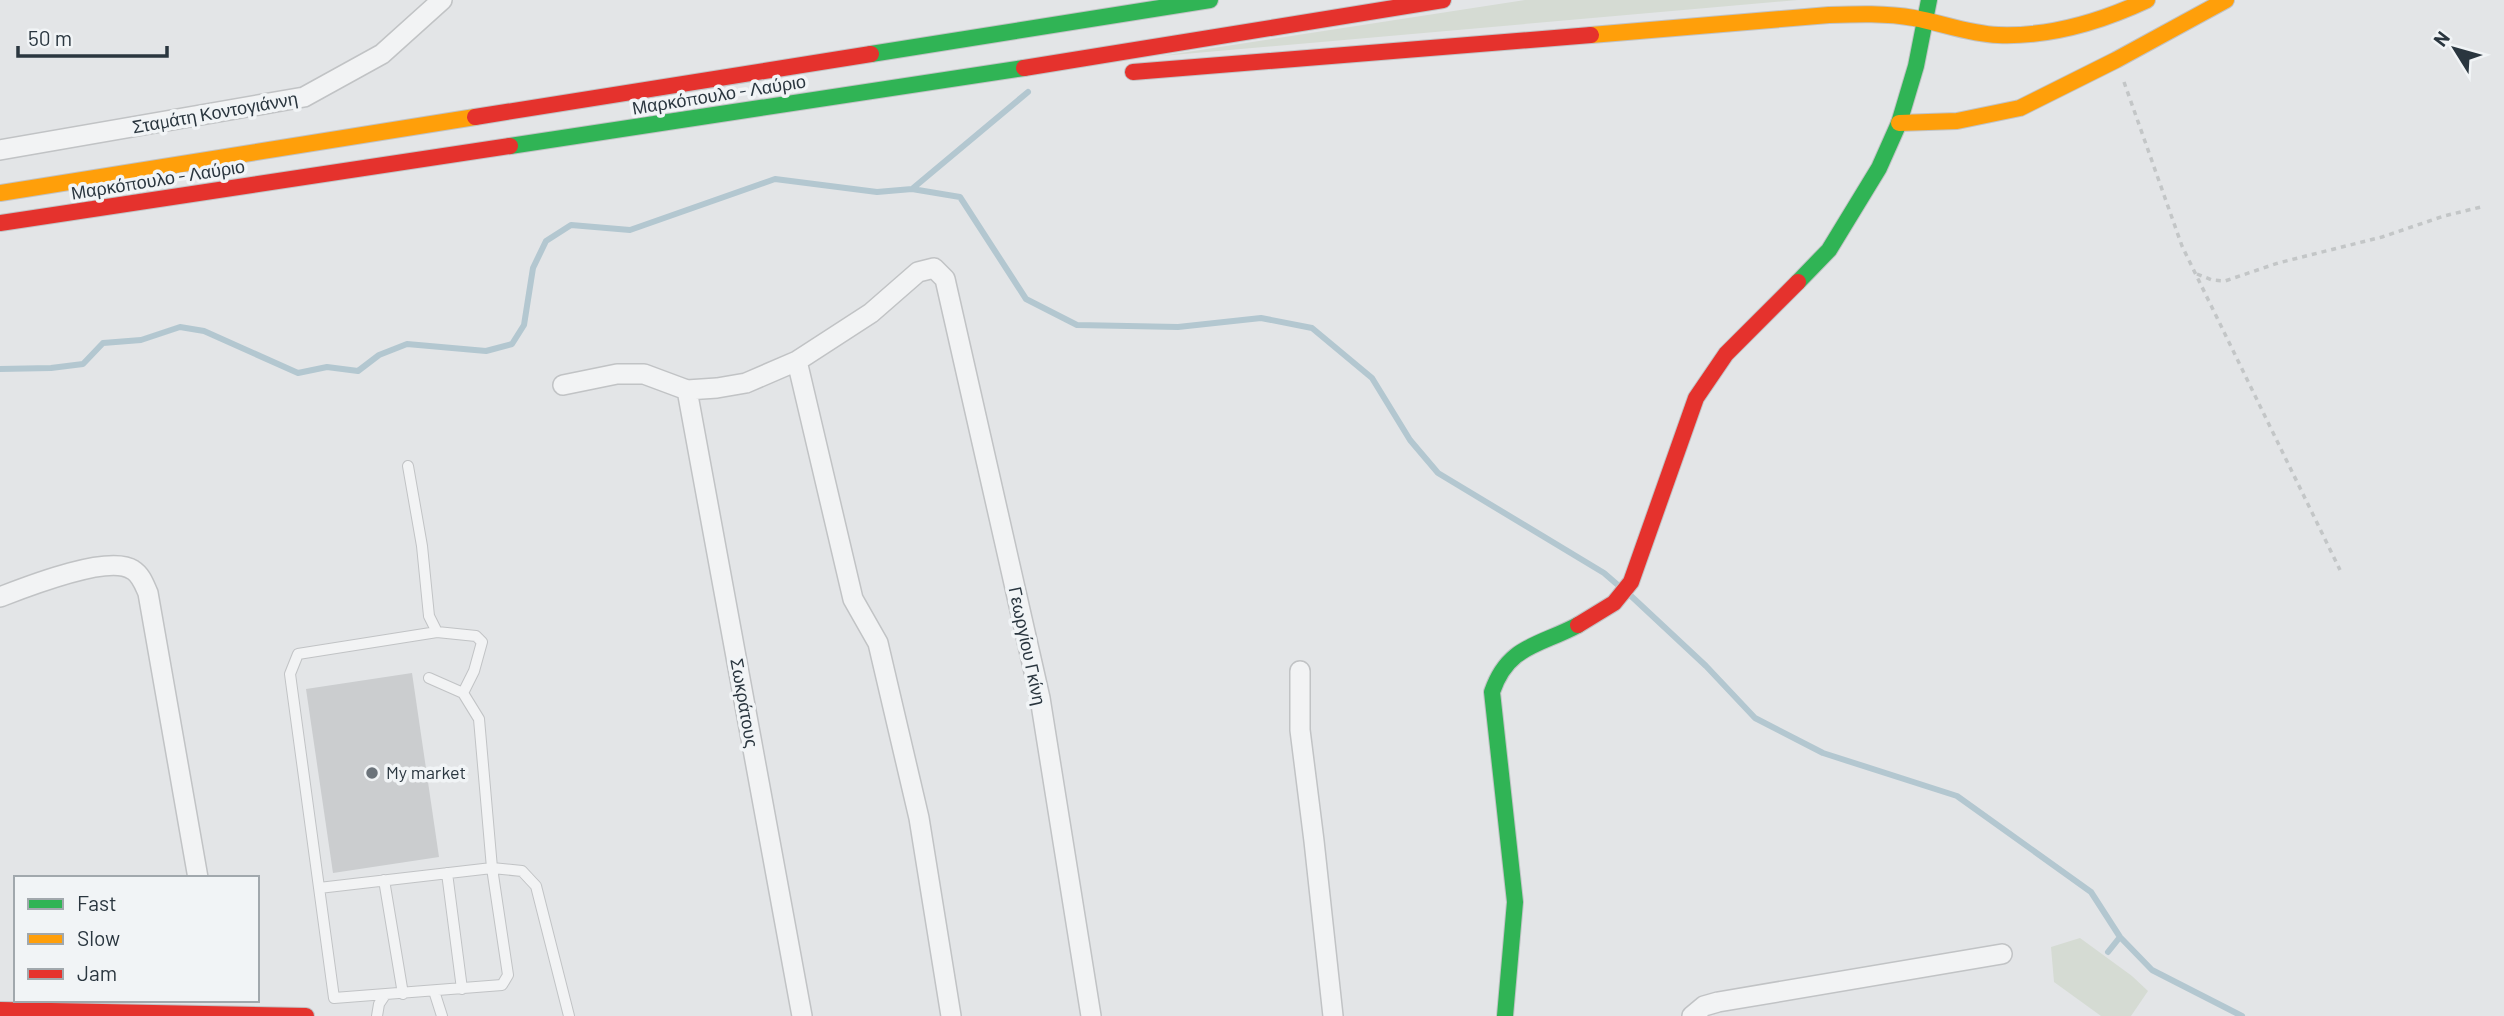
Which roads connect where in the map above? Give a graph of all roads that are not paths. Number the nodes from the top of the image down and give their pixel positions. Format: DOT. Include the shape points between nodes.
graph roads {
  1 [pos="442,0"];
  2 [pos="1210,0"];
  3 [pos="1443,0"];
  4 [pos="1930,0"];
  5 [pos="2147,0"];
  6 [pos="2226,0"];
  7 [pos="1059,8"];
  8 [pos="1926,20"];
  9 [pos="946,42"];
  10 [pos="1041,65"];
  11 [pos="1899,123"];
  12 [pos="0,150"];
  13 [pos="0,193"];
  14 [pos="0,223"];
  15 [pos="797,361"];
  16 [pos="563,385"];
  17 [pos="687,390"];
  18 [pos="408,466"];
  19 [pos="0,597"];
  20 [pos="438,632"];
  21 [pos="1300,671"];
  22 [pos="429,678"];
  23 [pos="463,693"];
  24 [pos="492,868"];
  25 [pos="447,873"];
  26 [pos="198,876"];
  27 [pos="384,880"];
  28 [pos="319,888"];
  29 [pos="2002,954"];
  30 [pos="462,989"];
  31 [pos="434,991"];
  32 [pos="403,994"];
  33 [pos="385,995"];
  34 [pos="220,1007"];
  35 [pos="0,1010"];
  36 [pos="306,1016"];
  37 [pos="377,1016"];
  38 [pos="442,1016"];
  39 [pos="569,1016"];
  40 [pos="802,1016"];
  41 [pos="951,1016"];
  42 [pos="1091,1016"];
  43 [pos="1333,1016"];
  44 [pos="1505,1016"];
  45 [pos="1692,1016"];
  1 -- 12 [label="street, Σταμάτη Κοντογιάννη" via="382,54 304,97"];
  2 -- 9 [label="main road, Μαρκόπουλο - Λαύριο"];
  3 -- 10 [label="main road, Μαρκόπουλο - Λαύριο"];
  4 -- 8 [label="main road"];
  5 -- 8 [label="main road" via="2092,23 2038,34 1967,32"];
  6 -- 11 [label="main road" via="2020,107 1957,121"];
  7 -- 9 [label="main road" via="984,23"];
  8 -- 10 [label="main road" via="1884,13 1829,15 1147,71"];
  8 -- 11 [label="main road"];
  9 -- 13 [label="main road, Μαρκόπουλο - Λαύριο"];
  10 -- 14 [label="main road, Μαρκόπουλο - Λαύριο"];
  11 -- 44 [label="main road" via="1879,168 1829,250 1726,355 1696,398 1625,592 1503,665 1492,692 1515,902"];
  15 -- 17 [label="street" via="746,383"];
  15 -- 41 [label="street" via="853,598 877,643 919,818"];
  15 -- 42 [label="street, Γεωργίου Γκίνη" via="871,313 918,272 934,268 945,279 1040,698"];
  16 -- 17 [label="street" via="617,374 644,374"];
  17 -- 40 [label="street, Σωκράτους"];
  18 -- 20 [label="lane" via="429,616"];
  19 -- 26 [label="street" via="44,580 118,564 142,579"];
  20 -- 23 [label="lane" via="476,636 482,642"];
  20 -- 28 [label="lane" via="298,654 290,674"];
  21 -- 43 [label="street" via="1300,730"];
  22 -- 23 [label="lane"];
  23 -- 24 [label="lane" via="479,719"];
  24 -- 25 [label="lane"];
  24 -- 30 [label="lane" via="508,975 502,985"];
  24 -- 39 [label="lane" via="522,872 536,886"];
  25 -- 27 [label="lane"];
  25 -- 30 [label="lane"];
  27 -- 28 [label="lane"];
  27 -- 32 [label="lane"];
  28 -- 33 [label="lane" via="334,998"];
  29 -- 45 [label="street" via="1718,1002"];
  30 -- 31 [label="lane"];
  31 -- 32 [label="lane"];
  31 -- 38 [label="lane"];
  32 -- 33 [label="lane"];
  33 -- 37 [label="lane"];
  34 -- 35 [label="main road"];
  34 -- 36 [label="main road"];
}
